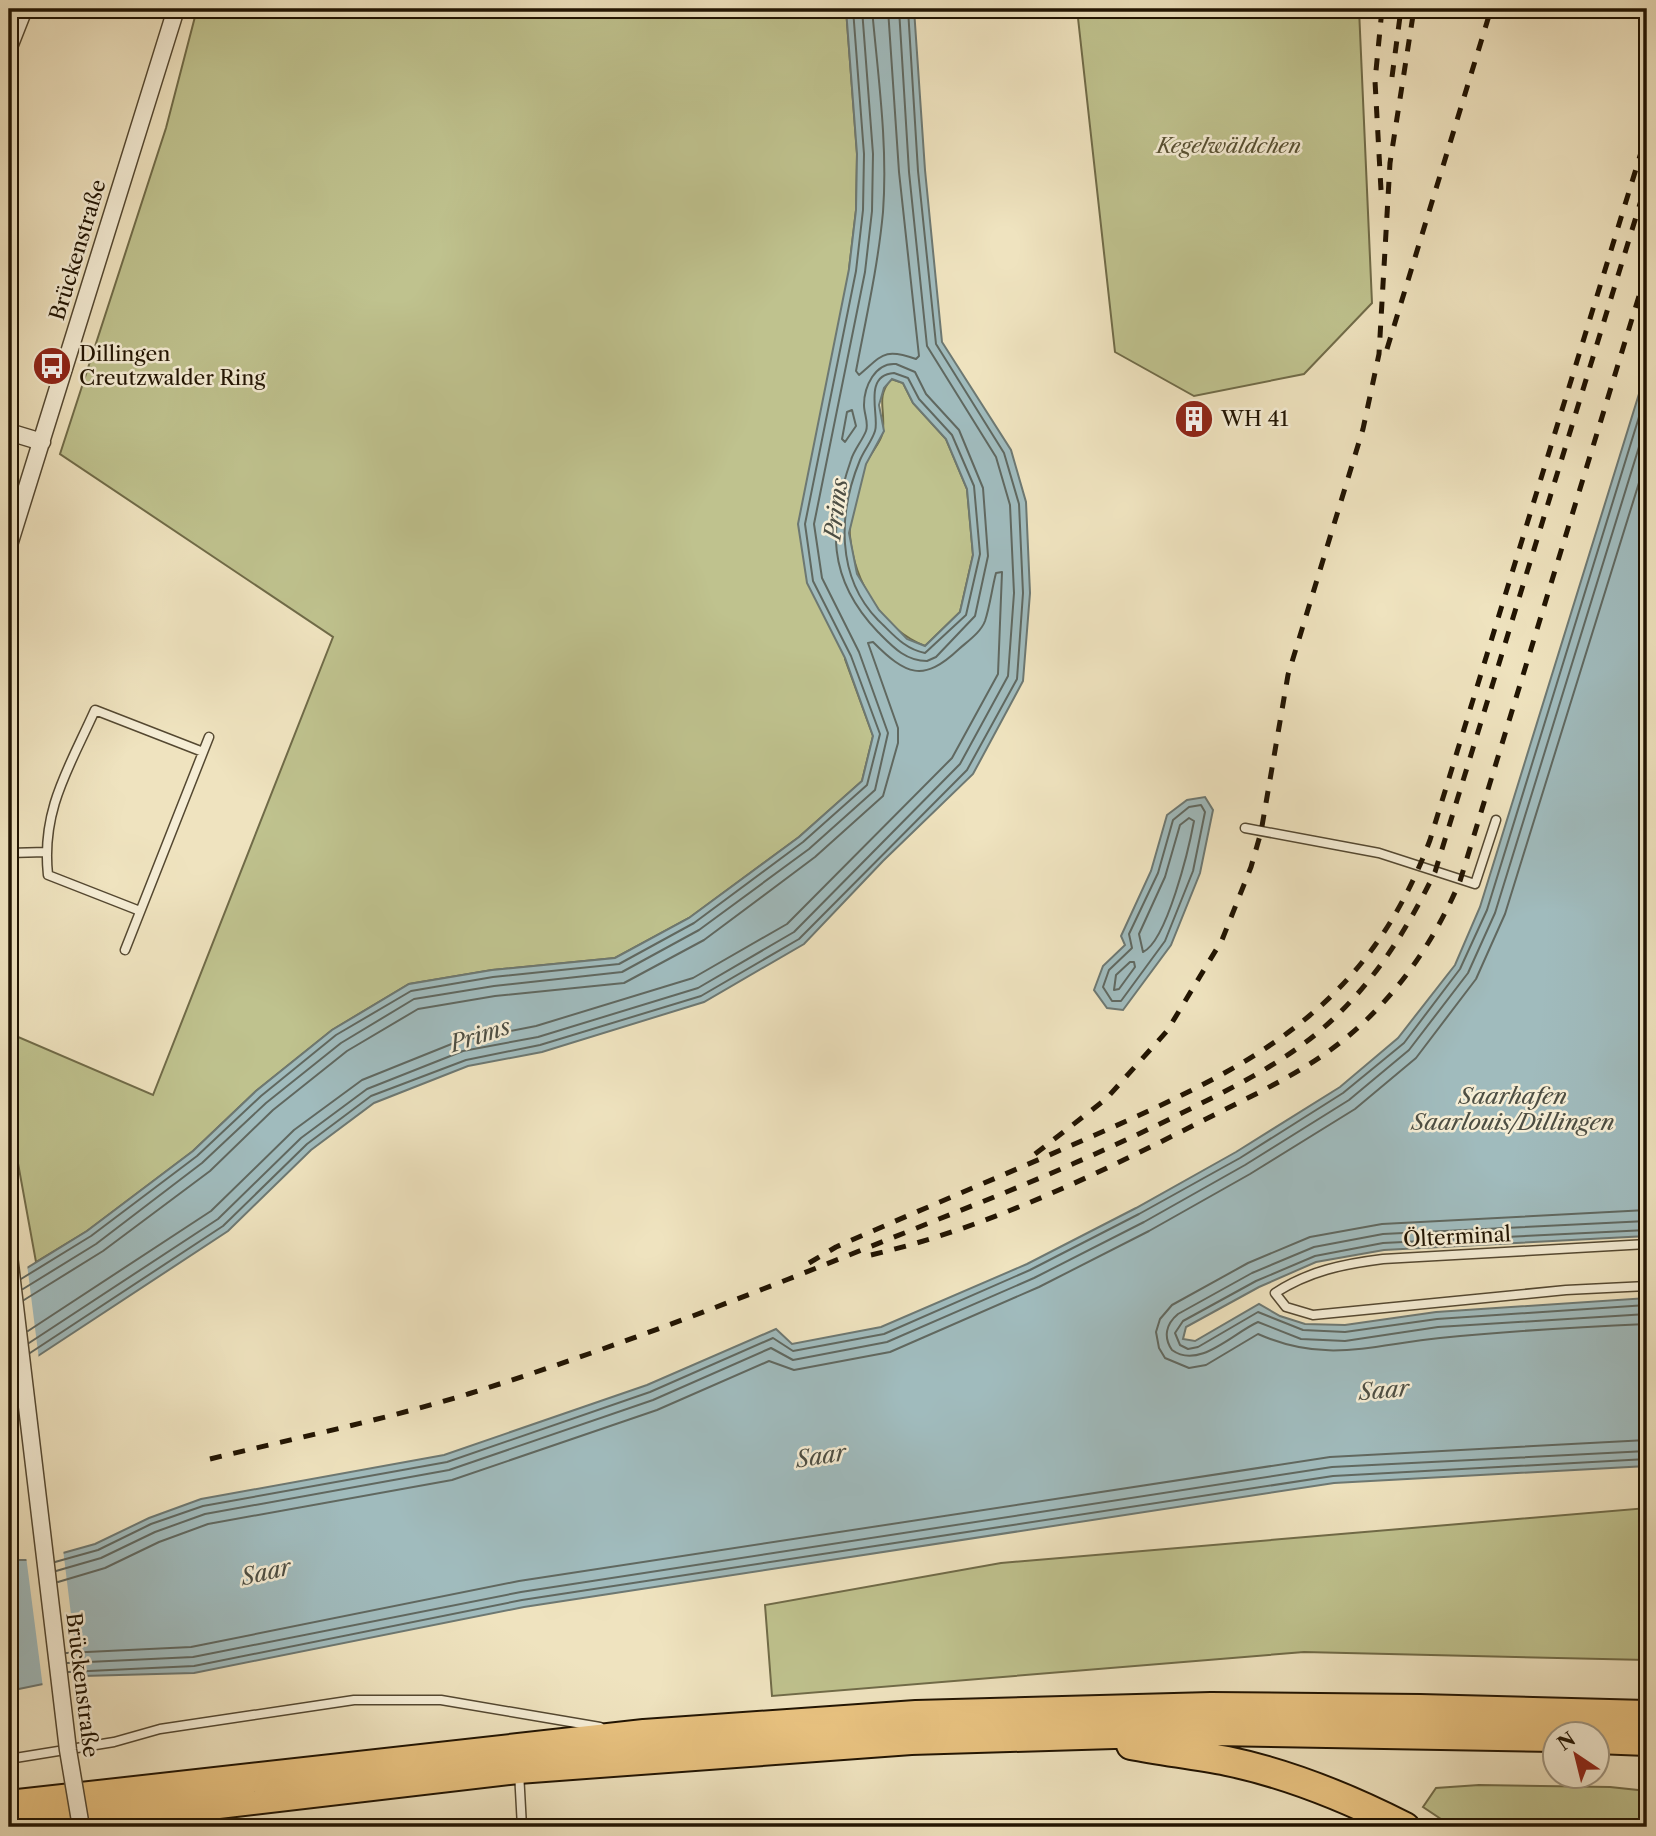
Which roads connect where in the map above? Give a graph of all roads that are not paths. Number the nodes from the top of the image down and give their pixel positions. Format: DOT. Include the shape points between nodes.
graph roads {
  1 [pos="24,9"];
  2 [pos="176,9"];
  3 [pos="9,47"];
  4 [pos="9,432"];
  5 [pos="42,442"];
  6 [pos="9,545"];
  7 [pos="209,737"];
  8 [pos="203,752"];
  9 [pos="1496,820"];
  10 [pos="1245,828"];
  11 [pos="46,852"];
  12 [pos="9,853"];
  13 [pos="140,911"];
  14 [pos="125,950"];
  15 [pos="1647,1244"];
  16 [pos="9,1256"];
  17 [pos="1647,1286"];
  18 [pos="1647,1716"];
  19 [pos="644,1734"];
  20 [pos="1066,1734"];
  21 [pos="1540,1737"];
  22 [pos="1610,1740"];
  23 [pos="1647,1741"];
  24 [pos="68,1750"];
  25 [pos="9,1759"];
  26 [pos="518,1769"];
  27 [pos="9,1805"];
  28 [pos="23,1827"];
  29 [pos="81,1827"];
  30 [pos="522,1827"];
  31 [pos="1405,1827"];
  1 -- 3 [label="street"];
  2 -- 5 [label="street, Brückenstraße"];
  4 -- 5 [label="street"];
  5 -- 6 [label="street, Brückenstraße"];
  7 -- 8 [label="lane"];
  8 -- 11 [label="lane" via="95,710 50,810"];
  8 -- 13 [label="lane"];
  9 -- 10 [label="lane" via="1475,884 1379,853"];
  11 -- 12 [label="lane"];
  11 -- 13 [label="lane" via="48,875"];
  13 -- 14 [label="lane"];
  15 -- 17 [label="lane, Ölterminal" via="1383,1259 1301,1276 1275,1293 1286,1307 1313,1315"];
  16 -- 24 [label="street, Brückenstraße, bridge"];
  18 -- 19 [label="highway" via="1420,1709 1102,1709 916,1715"];
  19 -- 24 [label="lane" via="442,1700 354,1700 160,1729"];
  19 -- 27 [label="highway"];
  20 -- 21 [label="highway" via="1279,1731"];
  20 -- 26 [label="highway" via="774,1748"];
  20 -- 31 [label="highway" via="1276,1773 1321,1788"];
  22 -- 23 [label="highway"];
  24 -- 25 [label="lane"];
  24 -- 29 [label="street, Brückenstraße, bridge"];
  26 -- 28 [label="highway"];
  26 -- 30 [label="lane"];
}
